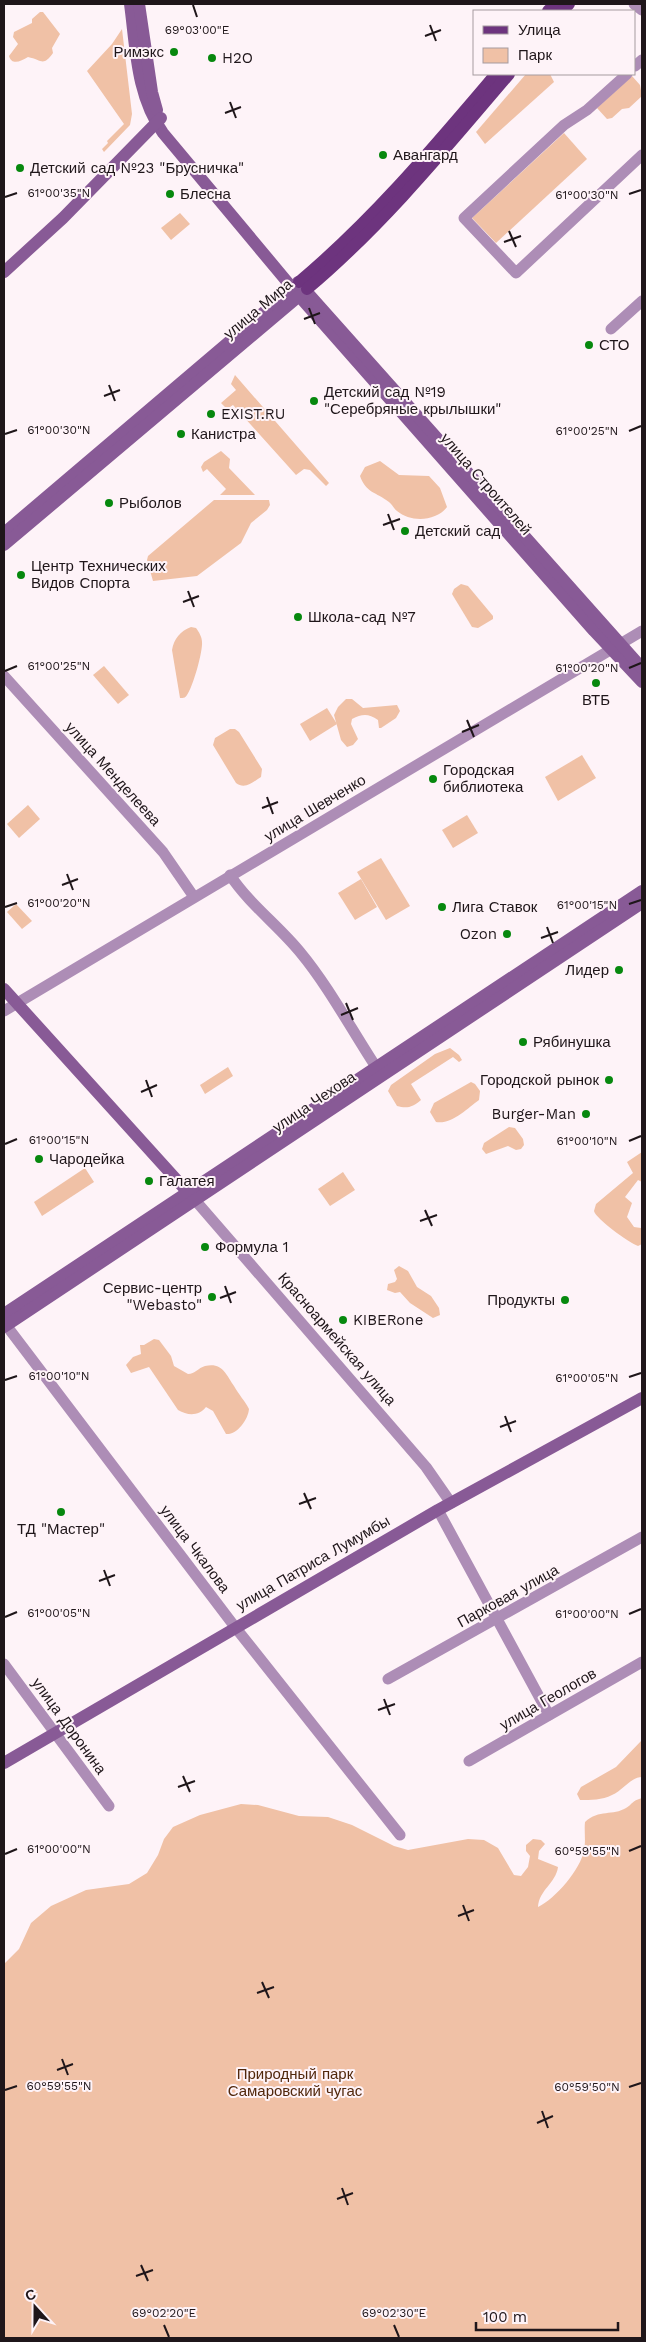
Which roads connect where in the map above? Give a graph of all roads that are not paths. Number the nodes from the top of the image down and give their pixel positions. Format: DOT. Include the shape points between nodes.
graph roads {
  1 [pos="130,4"];
  2 [pos="139,4"];
  3 [pos="634,4"];
  4 [pos="642,10"];
  5 [pos="495,75"];
  6 [pos="508,75"];
  7 [pos="626,75"];
  8 [pos="158,120"];
  9 [pos="642,155"];
  10 [pos="4,272"];
  11 [pos="299,289"];
  12 [pos="642,301"];
  13 [pos="611,329"];
  14 [pos="72,481"];
  15 [pos="4,533"];
  16 [pos="4,545"];
  17 [pos="642,631"];
  18 [pos="615,647"];
  19 [pos="642,668"];
  20 [pos="4,676"];
  21 [pos="642,682"];
  22 [pos="230,876"];
  23 [pos="642,890"];
  24 [pos="194,897"];
  25 [pos="642,903"];
  26 [pos="4,989"];
  27 [pos="17,1004"];
  28 [pos="4,1011"];
  29 [pos="379,1072"];
  30 [pos="191,1196"];
  31 [pos="4,1323"];
  32 [pos="642,1398"];
  33 [pos="451,1503"];
  34 [pos="438,1510"];
  35 [pos="642,1537"];
  36 [pos="497,1619"];
  37 [pos="235,1627"];
  38 [pos="642,1662"];
  39 [pos="4,1664"];
  40 [pos="388,1679"];
  41 [pos="549,1715"];
  42 [pos="56,1732"];
  43 [pos="469,1761"];
  44 [pos="4,1763"];
  45 [pos="109,1806"];
  46 [pos="400,1835"];
  1 -- 8 [label="main road, улица Строителей" via="141,84 147,104"];
  2 -- 8 [label="main road, улица Строителей"];
  3 -- 4 [label="street"];
  5 -- 11 [label="main road, улица Мира" via="389,198"];
  6 -- 11 [label="main road, улица Мира" via="390,211 344,257"];
  7 -- 9 [label="street" via="587,110 564,125 464,218 516,273"];
  8 -- 10 [label="main road" via="63,218"];
  8 -- 11 [label="main road, улица Строителей"];
  11 -- 14 [label="main road, улица Мира"];
  11 -- 18 [label="main road, улица Строителей"];
  12 -- 13 [label="street"];
  14 -- 15 [label="main road, улица Мира"];
  14 -- 16 [label="main road, улица Мира"];
  17 -- 18 [label="street, улица Шевченко"];
  18 -- 19 [label="main road, улица Строителей"];
  18 -- 21 [label="main road, улица Строителей"];
  18 -- 22 [label="street, улица Шевченко"];
  20 -- 24 [label="street, улица Менделеева" via="163,852"];
  22 -- 24 [label="street, улица Шевченко"];
  22 -- 29 [label="street" via="246,898 284,933 308,962"];
  23 -- 29 [label="main road, улица Чехова"];
  24 -- 27 [label="street, улица Шевченко"];
  25 -- 29 [label="main road, улица Чехова"];
  26 -- 27 [label="main road, Красноармейская улица"];
  27 -- 28 [label="street, улица Шевченко"];
  27 -- 30 [label="main road, Красноармейская улица"];
  29 -- 30 [label="main road, улица Чехова"];
  30 -- 31 [label="main road, улица Чехова"];
  30 -- 33 [label="street, Красноармейская улица" via="426,1467"];
  31 -- 37 [label="street, улица Чкалова"];
  32 -- 33 [label="main road, улица Патриса Лумумбы"];
  33 -- 34 [label="main road, улица Патриса Лумумбы"];
  34 -- 36 [label="street"];
  34 -- 37 [label="main road, улица Патриса Лумумбы"];
  35 -- 36 [label="street, Парковая улица"];
  36 -- 40 [label="street, Парковая улица"];
  36 -- 41 [label="street"];
  37 -- 42 [label="main road, улица Патриса Лумумбы"];
  37 -- 46 [label="street, улица Чкалова"];
  38 -- 41 [label="street, улица Геологов"];
  39 -- 42 [label="street, улица Доронина"];
  41 -- 43 [label="street, улица Геологов"];
  42 -- 44 [label="main road, улица Патриса Лумумбы"];
  42 -- 45 [label="street, улица Доронина"];
}
